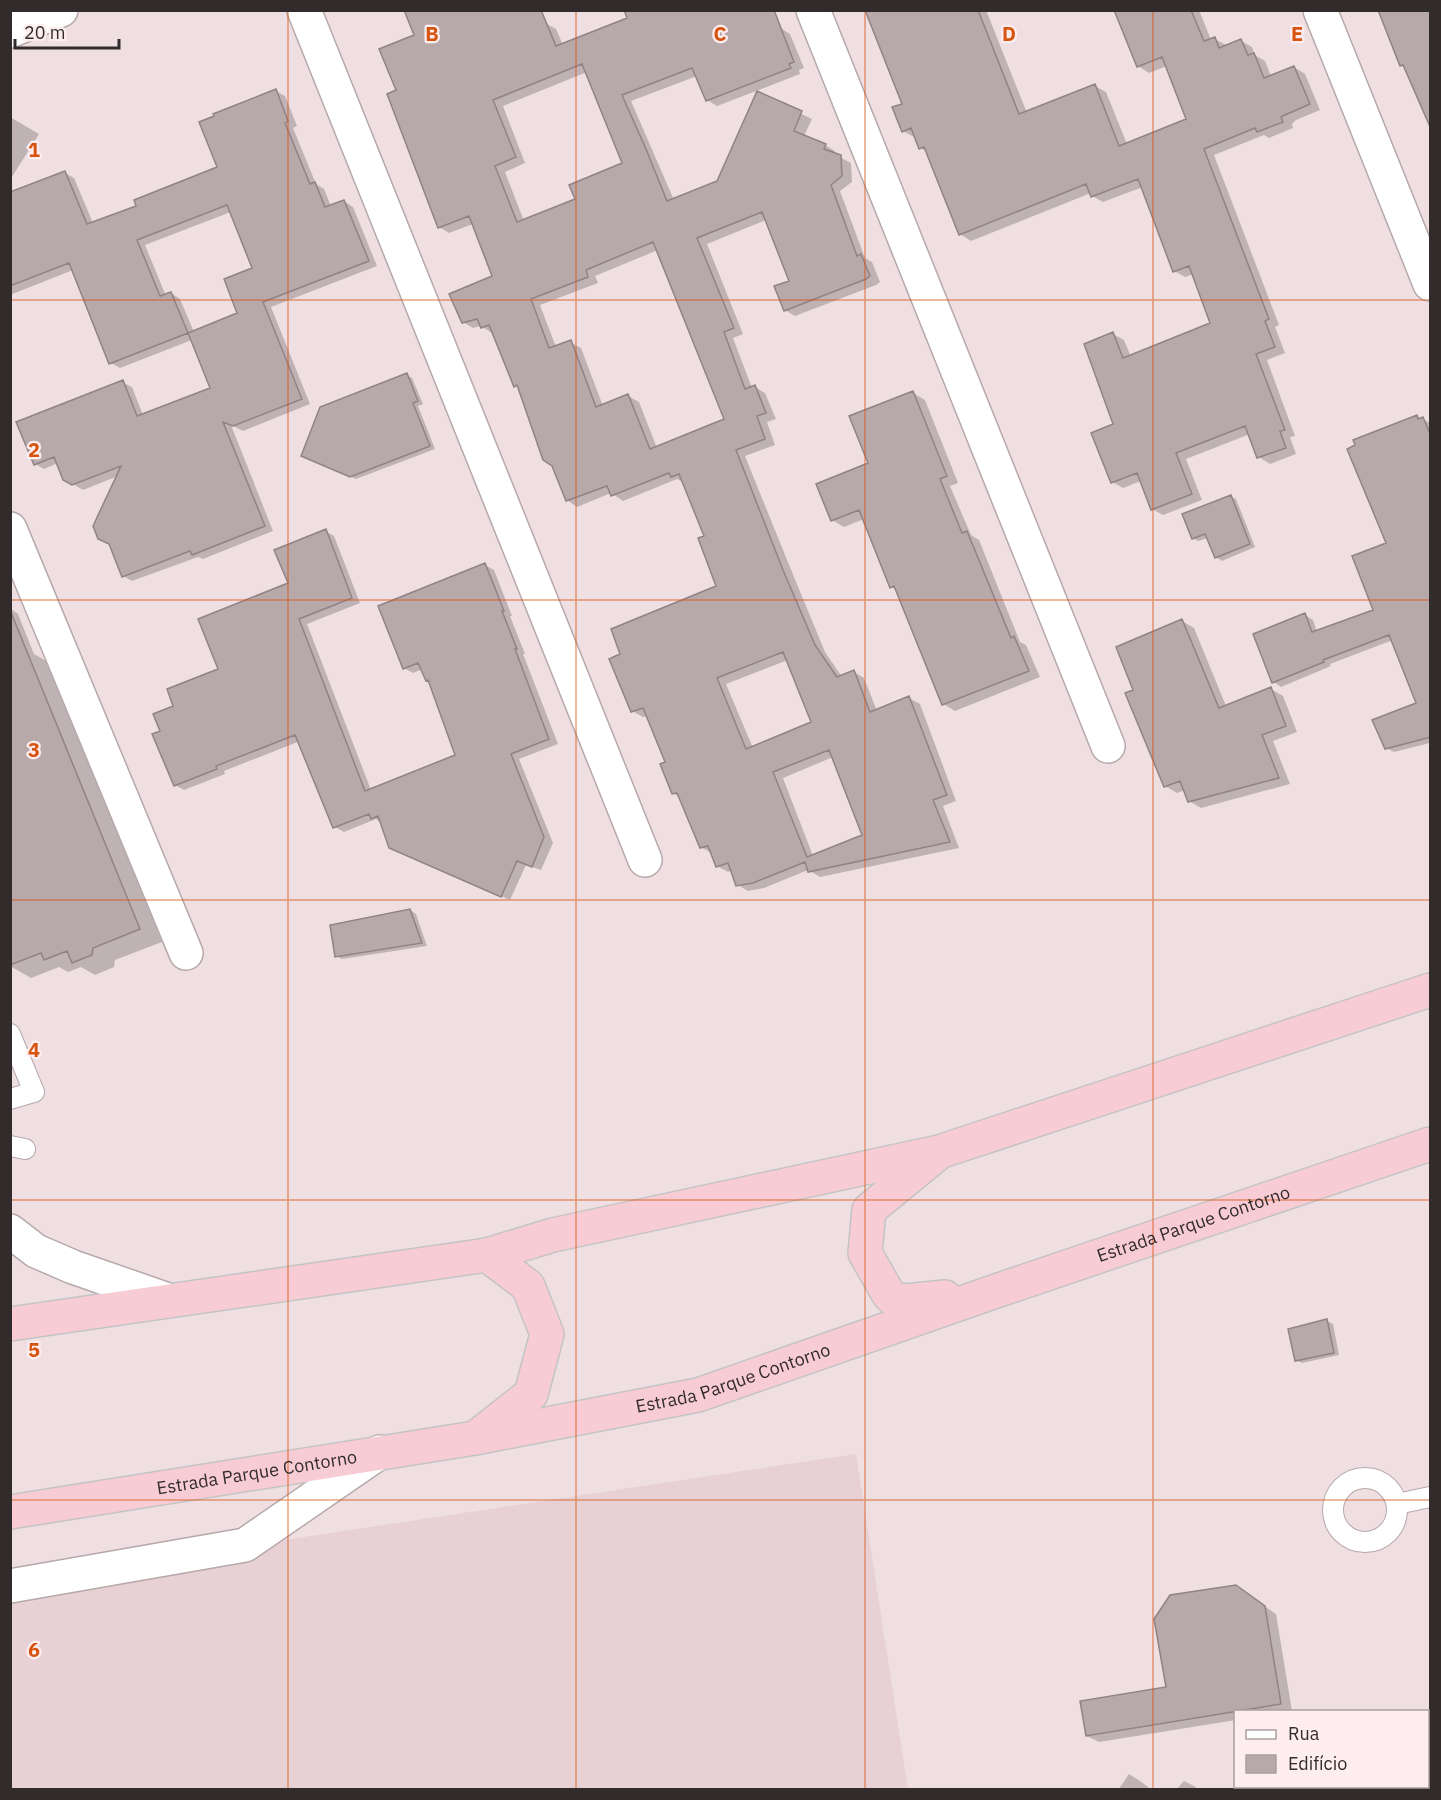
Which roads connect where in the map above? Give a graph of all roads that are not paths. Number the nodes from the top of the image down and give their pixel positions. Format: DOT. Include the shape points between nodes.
graph roads {
  1 [pos="61,10"];
  2 [pos="304,10"];
  3 [pos="813,10"];
  4 [pos="1320,10"];
  5 [pos="10,31"];
  6 [pos="1431,284"];
  7 [pos="10,529"];
  8 [pos="1108,746"];
  9 [pos="645,860"];
  10 [pos="186,952"];
  11 [pos="1431,990"];
  12 [pos="10,1034"];
  13 [pos="10,1099"];
  14 [pos="1431,1144"];
  15 [pos="939,1152"];
  16 [pos="10,1232"];
  17 [pos="487,1255"];
  18 [pos="996,1291"];
  19 [pos="168,1300"];
  20 [pos="10,1324"];
  21 [pos="475,1438"];
  22 [pos="380,1452"];
  23 [pos="1431,1497"];
  24 [pos="1397,1504"];
  25 [pos="10,1512"];
  26 [pos="10,1586"];
  1 -- 5 [label="street"];
  2 -- 9 [label="street"];
  3 -- 8 [label="street"];
  4 -- 6 [label="street"];
  7 -- 10 [label="street"];
  11 -- 15 [label="highway"];
  12 -- 13 [label="lane" via="34,1092"];
  14 -- 18 [label="highway, Estrada Parque Contorno"];
  15 -- 17 [label="highway" via="553,1236"];
  15 -- 18 [label="highway" via="869,1210 865,1253 894,1299"];
  16 -- 19 [label="street" via="45,1255"];
  17 -- 19 [label="highway"];
  17 -- 21 [label="highway" via="528,1286 547,1334 531,1394"];
  18 -- 21 [label="highway, Estrada Parque Contorno" via="698,1395"];
  19 -- 20 [label="highway"];
  21 -- 22 [label="highway, Estrada Parque Contorno"];
  22 -- 25 [label="highway, Estrada Parque Contorno"];
  22 -- 26 [label="street" via="245,1545"];
  23 -- 24 [label="lane"];
}
